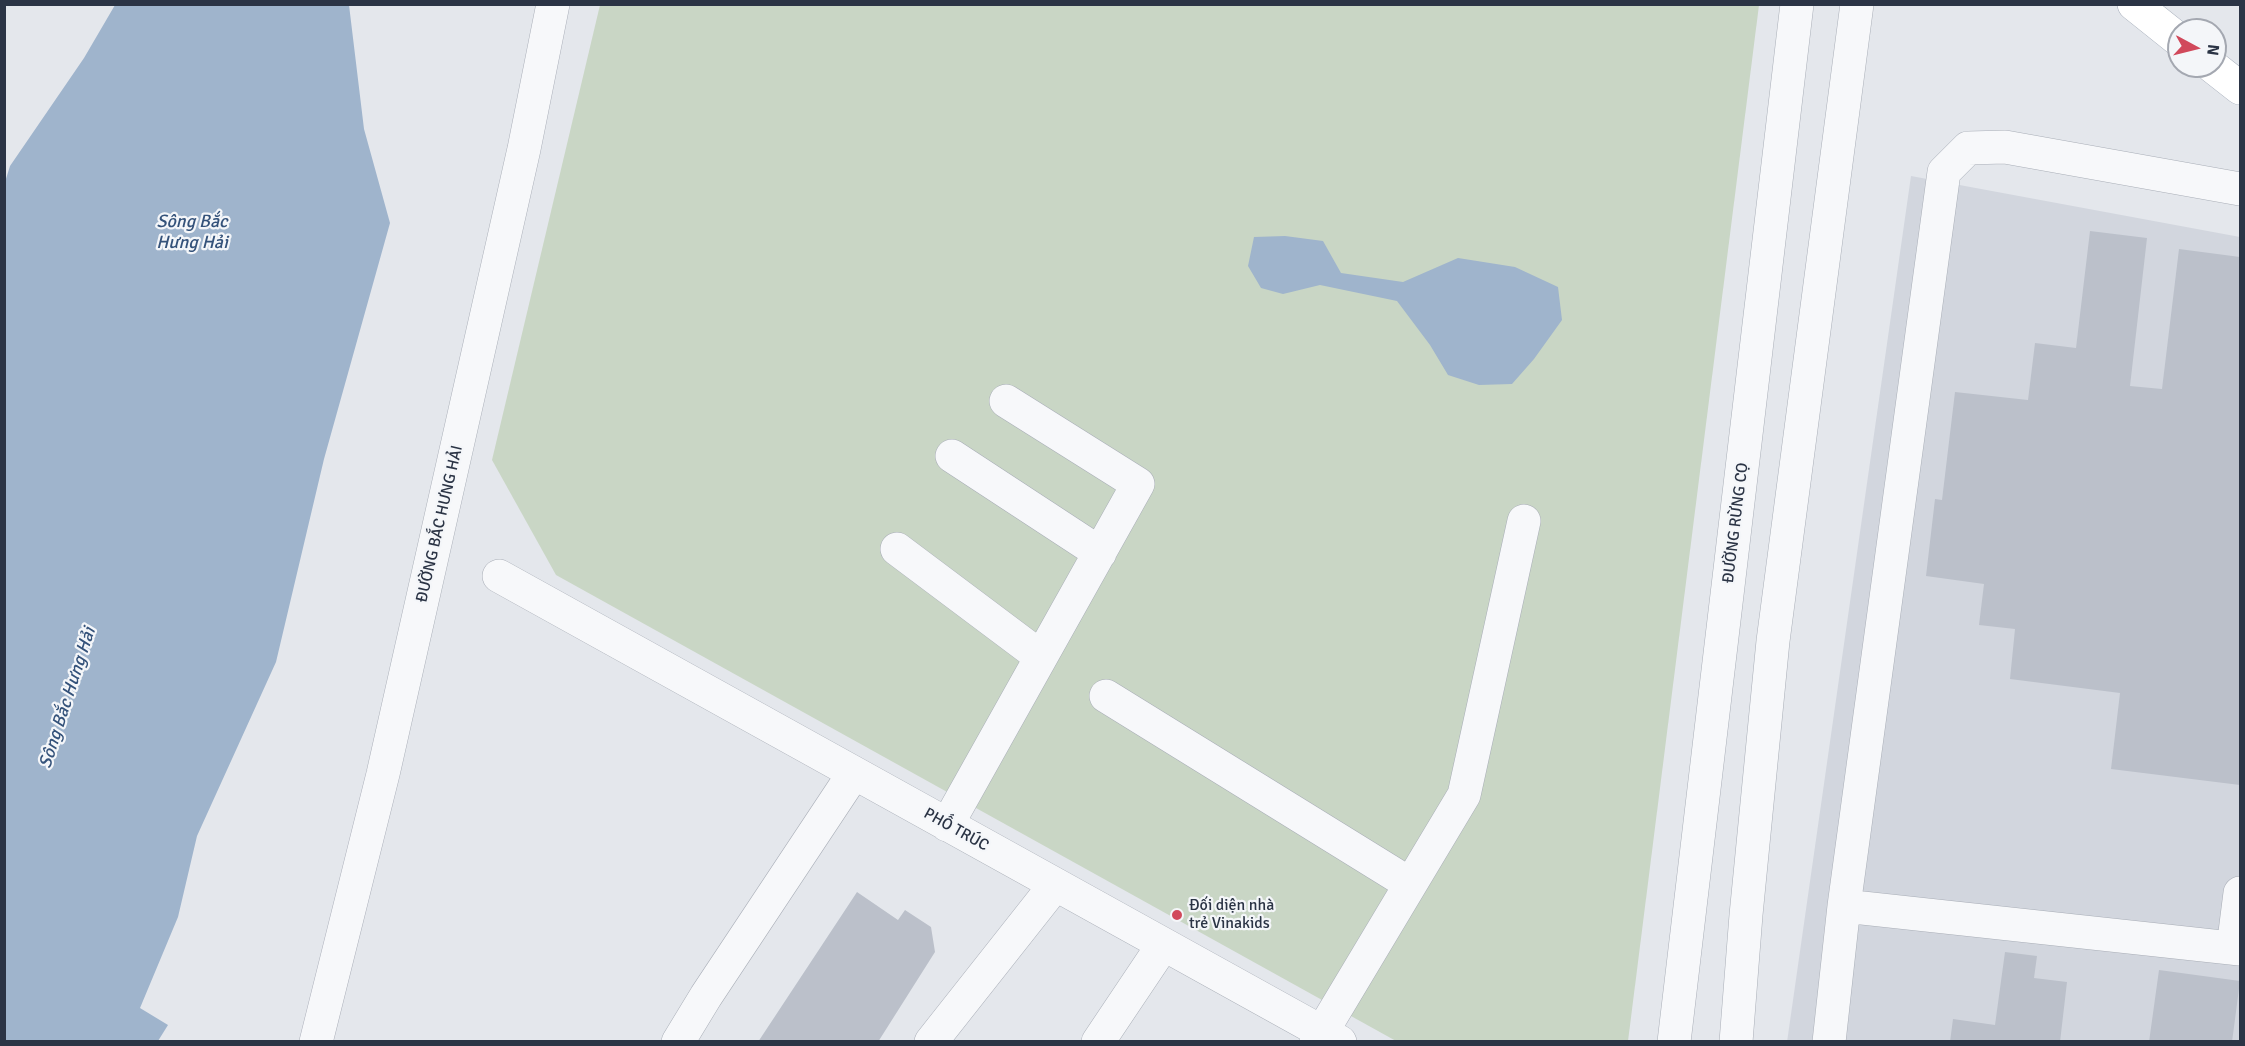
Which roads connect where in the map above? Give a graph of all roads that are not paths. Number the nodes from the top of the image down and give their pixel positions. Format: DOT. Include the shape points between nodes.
graph roads {
  1 [pos="553,4"];
  2 [pos="1797,4"];
  3 [pos="1857,4"];
  4 [pos="2134,4"];
  5 [pos="2167,30"];
  6 [pos="2227,77"];
  7 [pos="2241,88"];
  8 [pos="2241,189"];
  9 [pos="1006,401"];
  10 [pos="952,456"];
  11 [pos="1524,521"];
  12 [pos="897,549"];
  13 [pos="1100,553"];
  14 [pos="499,576"];
  15 [pos="1041,657"];
  16 [pos="1106,696"];
  17 [pos="854,773"];
  18 [pos="947,825"];
  19 [pos="1410,884"];
  20 [pos="1055,885"];
  21 [pos="2241,893"];
  22 [pos="1844,906"];
  23 [pos="1163,945"];
  24 [pos="2237,949"];
  25 [pos="1326,1038"];
  26 [pos="316,1041"];
  27 [pos="678,1041"];
  28 [pos="931,1041"];
  29 [pos="1098,1041"];
  30 [pos="1674,1041"];
  31 [pos="1736,1041"];
  32 [pos="1829,1041"];
  1 -- 26 [label="street, ĐƯỜNG BẮC HƯNG HẢI" via="386,763"];
  2 -- 30 [label="street, ĐƯỜNG RỪNG CỌ"];
  3 -- 31 [label="street" via="1773,641"];
  4 -- 5 [label="main road"];
  6 -- 7 [label="main road"];
  8 -- 22 [label="street" via="2006,147 1968,148 1944,172"];
  9 -- 13 [label="street" via="1138,484"];
  10 -- 13 [label="street"];
  11 -- 19 [label="street" via="1464,795"];
  12 -- 15 [label="street"];
  13 -- 15 [label="street"];
  14 -- 17 [label="street, PHỐ TRÚC"];
  15 -- 18 [label="street"];
  16 -- 19 [label="street"];
  17 -- 18 [label="street, PHỐ TRÚC"];
  17 -- 27 [label="street"];
  18 -- 20 [label="street, PHỐ TRÚC"];
  19 -- 25 [label="street"];
  20 -- 23 [label="street, PHỐ TRÚC"];
  20 -- 28 [label="street"];
  21 -- 24 [label="street"];
  22 -- 24 [label="street"];
  22 -- 32 [label="street"];
  23 -- 25 [label="street, PHỐ TRÚC"];
  23 -- 29 [label="street"];
}
